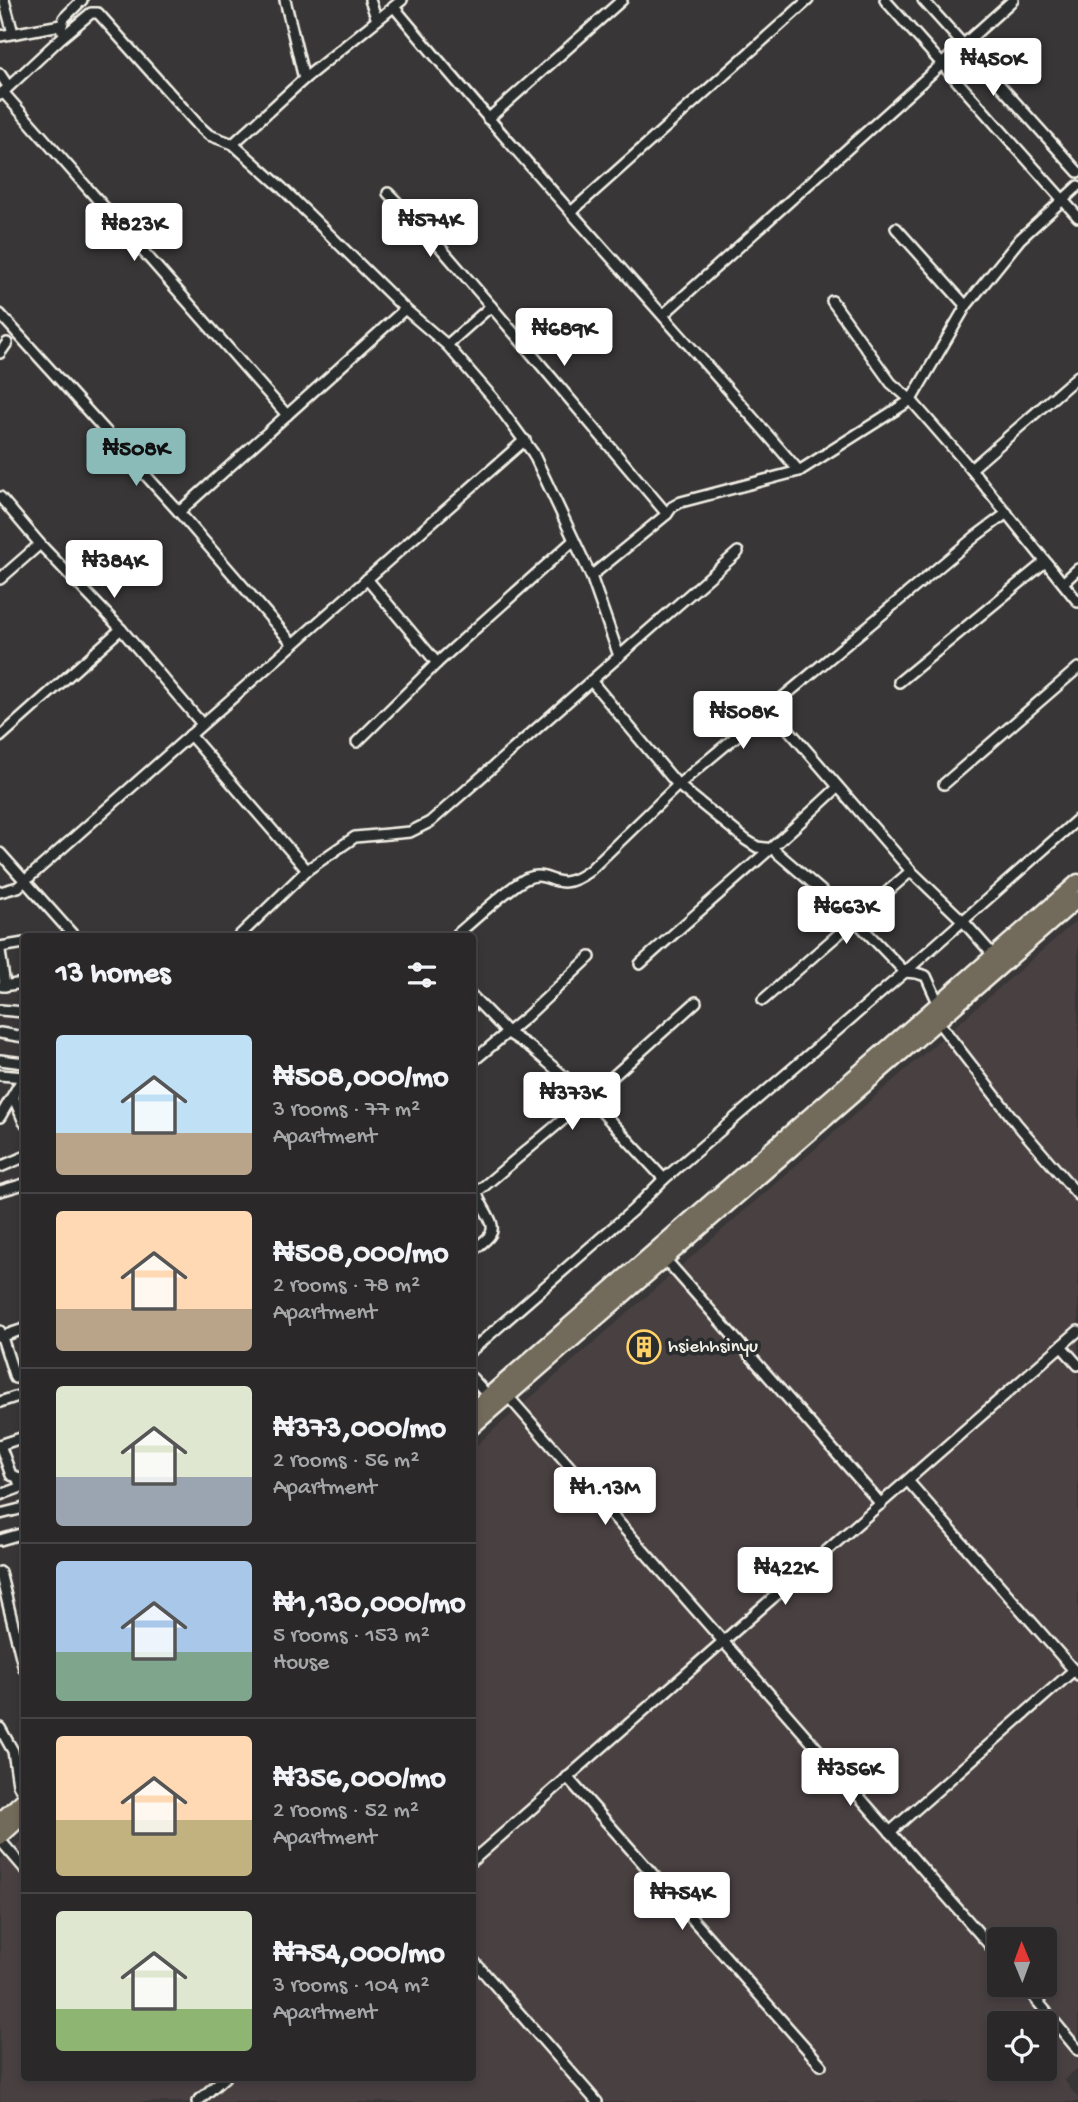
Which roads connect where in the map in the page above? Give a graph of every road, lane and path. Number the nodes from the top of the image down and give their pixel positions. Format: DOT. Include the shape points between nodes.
graph roads {
  1 [pos="4,0"];
  2 [pos="285,0"];
  3 [pos="370,0"];
  4 [pos="402,0"];
  5 [pos="622,0"];
  6 [pos="808,0"];
  7 [pos="886,0"];
  8 [pos="923,0"];
  9 [pos="1013,0"];
  10 [pos="80,1"];
  11 [pos="394,7"];
  12 [pos="377,19"];
  13 [pos="61,25"];
  14 [pos="13,33"];
  15 [pos="0,36"];
  16 [pos="61,38"];
  17 [pos="962,44"];
  18 [pos="942,63"];
  19 [pos="0,74"];
  20 [pos="304,79"];
  21 [pos="4,91"];
  22 [pos="488,120"];
  23 [pos="233,144"];
  24 [pos="1078,172"];
  25 [pos="1078,186"];
  26 [pos="388,193"];
  27 [pos="1062,199"];
  28 [pos="571,212"];
  29 [pos="1078,217"];
  30 [pos="896,228"];
  31 [pos="832,301"];
  32 [pos="491,306"];
  33 [pos="966,306"];
  34 [pos="405,309"];
  35 [pos="0,313"];
  36 [pos="664,314"];
  37 [pos="7,343"];
  38 [pos="447,345"];
  39 [pos="0,353"];
  40 [pos="1078,376"];
  41 [pos="911,400"];
  42 [pos="286,415"];
  43 [pos="525,440"];
  44 [pos="971,468"];
  45 [pos="799,471"];
  46 [pos="0,497"];
  47 [pos="179,512"];
  48 [pos="1007,513"];
  49 [pos="667,514"];
  50 [pos="573,541"];
  51 [pos="40,544"];
  52 [pos="738,552"];
  53 [pos="1045,562"];
  54 [pos="1078,569"];
  55 [pos="591,576"];
  56 [pos="0,579"];
  57 [pos="367,579"];
  58 [pos="1064,582"];
  59 [pos="1078,602"];
  60 [pos="121,629"];
  61 [pos="293,644"];
  62 [pos="619,656"];
  63 [pos="437,663"];
  64 [pos="1078,667"];
  65 [pos="592,682"];
  66 [pos="899,682"];
  67 [pos="770,708"];
  68 [pos="202,724"];
  69 [pos="190,735"];
  70 [pos="0,737"];
  71 [pos="357,742"];
  72 [pos="944,784"];
  73 [pos="678,785"];
  74 [pos="838,787"];
  75 [pos="1078,819"];
  76 [pos="773,849"];
  77 [pos="0,853"];
  78 [pos="307,870"];
  79 [pos="912,871"];
  80 [pos="25,881"];
  81 [pos="1078,882"];
  82 [pos="0,892"];
  83 [pos="1078,899"];
  84 [pos="854,919"];
  85 [pos="963,921"];
  86 [pos="69,933"];
  87 [pos="242,933"];
  88 [pos="459,933"];
  89 [pos="21,944"];
  90 [pos="0,949"];
  91 [pos="994,956"];
  92 [pos="590,957"];
  93 [pos="640,964"];
  94 [pos="905,972"];
  95 [pos="21,983"];
  96 [pos="3,986"];
  97 [pos="476,1000"];
  98 [pos="763,1000"];
  99 [pos="696,1002"];
  100 [pos="0,1010"];
  101 [pos="21,1012"];
  102 [pos="941,1014"];
  103 [pos="0,1033"];
  104 [pos="508,1033"];
  105 [pos="21,1036"];
  106 [pos="476,1059"];
  107 [pos="0,1060"];
  108 [pos="21,1063"];
  109 [pos="0,1075"];
  110 [pos="21,1076"];
  111 [pos="21,1080"];
  112 [pos="589,1098"];
  113 [pos="7,1100"];
  114 [pos="0,1117"];
  115 [pos="21,1118"];
  116 [pos="21,1158"];
  117 [pos="0,1167"];
  118 [pos="664,1179"];
  119 [pos="21,1185"];
  120 [pos="0,1191"];
  121 [pos="1078,1195"];
  122 [pos="476,1248"];
  123 [pos="666,1260"];
  124 [pos="1078,1331"];
  125 [pos="21,1332"];
  126 [pos="0,1334"];
  127 [pos="1060,1346"];
  128 [pos="476,1347"];
  129 [pos="1078,1365"];
  130 [pos="15,1378"];
  131 [pos="476,1383"];
  132 [pos="21,1395"];
  133 [pos="508,1395"];
  134 [pos="492,1401"];
  135 [pos="0,1402"];
  136 [pos="476,1408"];
  137 [pos="476,1422"];
  138 [pos="21,1439"];
  139 [pos="1,1449"];
  140 [pos="908,1481"];
  141 [pos="21,1484"];
  142 [pos="21,1488"];
  143 [pos="0,1494"];
  144 [pos="881,1504"];
  145 [pos="21,1509"];
  146 [pos="0,1514"];
  147 [pos="21,1534"];
  148 [pos="0,1539"];
  149 [pos="0,1572"];
  150 [pos="723,1641"];
  151 [pos="21,1657"];
  152 [pos="1076,1673"];
  153 [pos="0,1728"];
  154 [pos="567,1777"];
  155 [pos="21,1791"];
  156 [pos="21,1801"];
  157 [pos="21,1818"];
  158 [pos="0,1821"];
  159 [pos="890,1832"];
  160 [pos="0,1839"];
  161 [pos="476,1857"];
  162 [pos="21,1864"];
  163 [pos="987,1942"];
  164 [pos="476,1964"];
  165 [pos="1034,1997"];
  166 [pos="1078,2050"];
  167 [pos="821,2065"];
  168 [pos="211,2081"];
  169 [pos="221,2081"];
  170 [pos="215,2086"];
  171 [pos="197,2102"];
  172 [pos="597,2102"];
  1 -- 14 [label="street"];
  2 -- 20 [label="street"];
  3 -- 12 [label="street"];
  4 -- 11 [label="street"];
  5 -- 22 [label="street"];
  6 -- 28 [label="street"];
  7 -- 18 [label="street"];
  8 -- 17 [label="street"];
  9 -- 17 [label="street"];
  10 -- 13 [label="street"];
  11 -- 12 [label="street"];
  11 -- 22 [label="street"];
  12 -- 20 [label="street"];
  13 -- 14 [label="street"];
  13 -- 16 [label="street"];
  14 -- 15 [label="street"];
  16 -- 21 [label="street"];
  16 -- 23 [label="street" via="91,13 99,13 209,135"];
  17 -- 18 [label="street"];
  17 -- 24 [label="street"];
  18 -- 27 [label="street"];
  18 -- 36 [label="street"];
  19 -- 21 [label="street"];
  20 -- 23 [label="street"];
  21 -- 42 [label="street"];
  22 -- 28 [label="street"];
  23 -- 34 [label="street"];
  25 -- 27 [label="street"];
  26 -- 32 [label="street"];
  27 -- 29 [label="street"];
  27 -- 33 [label="street" via="1020,239"];
  28 -- 36 [label="street"];
  30 -- 33 [label="street"];
  31 -- 41 [label="street" via="891,383"];
  32 -- 38 [label="street"];
  32 -- 49 [label="street"];
  33 -- 41 [label="street"];
  34 -- 38 [label="street"];
  34 -- 42 [label="street"];
  35 -- 47 [label="street"];
  36 -- 45 [label="street"];
  37 -- 39 [label="street"];
  38 -- 43 [label="street"];
  40 -- 44 [label="street"];
  41 -- 44 [label="street"];
  41 -- 45 [label="street"];
  42 -- 47 [label="street"];
  43 -- 50 [label="street"];
  43 -- 57 [label="street"];
  44 -- 48 [label="street"];
  45 -- 49 [label="street" via="681,502"];
  46 -- 51 [label="street"];
  47 -- 61 [label="street"];
  48 -- 53 [label="street"];
  48 -- 67 [label="street"];
  49 -- 55 [label="street"];
  50 -- 55 [label="street"];
  50 -- 63 [label="street"];
  51 -- 56 [label="street"];
  51 -- 60 [label="street"];
  52 -- 62 [label="street"];
  53 -- 58 [label="street"];
  53 -- 66 [label="street"];
  54 -- 58 [label="street"];
  55 -- 62 [label="street"];
  57 -- 61 [label="street"];
  57 -- 63 [label="street"];
  58 -- 59 [label="street"];
  60 -- 68 [label="street"];
  60 -- 70 [label="street"];
  61 -- 68 [label="street"];
  62 -- 65 [label="street"];
  63 -- 71 [label="street"];
  64 -- 72 [label="street"];
  65 -- 73 [label="street"];
  65 -- 78 [label="street" via="430,822 410,831 355,837"];
  67 -- 73 [label="street"];
  67 -- 74 [label="street"];
  68 -- 69 [label="street"];
  69 -- 78 [label="street"];
  69 -- 80 [label="street"];
  73 -- 76 [label="street" via="746,841"];
  73 -- 88 [label="street" via="578,880 525,879"];
  74 -- 76 [label="street"];
  74 -- 79 [label="street"];
  75 -- 85 [label="street"];
  76 -- 84 [label="street"];
  76 -- 93 [label="street"];
  77 -- 80 [label="street"];
  78 -- 87 [label="street"];
  79 -- 84 [label="street"];
  79 -- 85 [label="street"];
  80 -- 82 [label="street"];
  80 -- 86 [label="street"];
  81 -- 91 [label="main road"];
  83 -- 102 [label="main road"];
  84 -- 94 [label="street"];
  84 -- 98 [label="street"];
  85 -- 91 [label="street"];
  85 -- 94 [label="street"];
  89 -- 90 [label="street"];
  90 -- 96 [label="street"];
  91 -- 102 [label="main road"];
  92 -- 104 [label="street"];
  94 -- 102 [label="street" via="926,976"];
  94 -- 118 [label="street"];
  95 -- 96 [label="street"];
  97 -- 104 [label="street"];
  99 -- 112 [label="street"];
  100 -- 101 [label="street"];
  102 -- 121 [label="street" via="1017,1124"];
  102 -- 123 [label="main road"];
  102 -- 134 [label="main road"];
  103 -- 105 [label="street"];
  104 -- 106 [label="street"];
  104 -- 112 [label="street"];
  107 -- 108 [label="street"];
  109 -- 110 [label="street"];
  111 -- 113 [label="street"];
  112 -- 118 [label="street"];
  112 -- 122 [label="street" via="477,1192 492,1231"];
  113 -- 114 [label="street"];
  113 -- 115 [label="street"];
  116 -- 117 [label="street"];
  118 -- 128 [label="street"];
  119 -- 120 [label="street"];
  123 -- 133 [label="main road"];
  123 -- 144 [label="street"];
  124 -- 127 [label="street"];
  125 -- 126 [label="street"];
  126 -- 130 [label="street"];
  127 -- 129 [label="street"];
  127 -- 140 [label="street"];
  131 -- 134 [label="street"];
  132 -- 135 [label="street"];
  133 -- 134 [label="main road"];
  133 -- 150 [label="street"];
  134 -- 136 [label="main road"];
  134 -- 137 [label="main road"];
  138 -- 139 [label="street"];
  139 -- 141 [label="street" via="11,1475"];
  140 -- 144 [label="street"];
  140 -- 152 [label="street"];
  142 -- 143 [label="street"];
  144 -- 150 [label="street"];
  145 -- 146 [label="street"];
  147 -- 148 [label="street"];
  149 -- 151 [label="street"];
  150 -- 154 [label="street"];
  150 -- 159 [label="street"];
  152 -- 159 [label="street"];
  153 -- 155 [label="street" via="13,1751"];
  154 -- 161 [label="street"];
  154 -- 167 [label="street"];
  156 -- 158 [label="main road"];
  157 -- 160 [label="main road"];
  159 -- 163 [label="street"];
  160 -- 162 [label="street"];
  164 -- 172 [label="street"];
  165 -- 166 [label="street"];
  168 -- 170 [label="street"];
  169 -- 170 [label="street"];
  170 -- 171 [label="street"];
}
